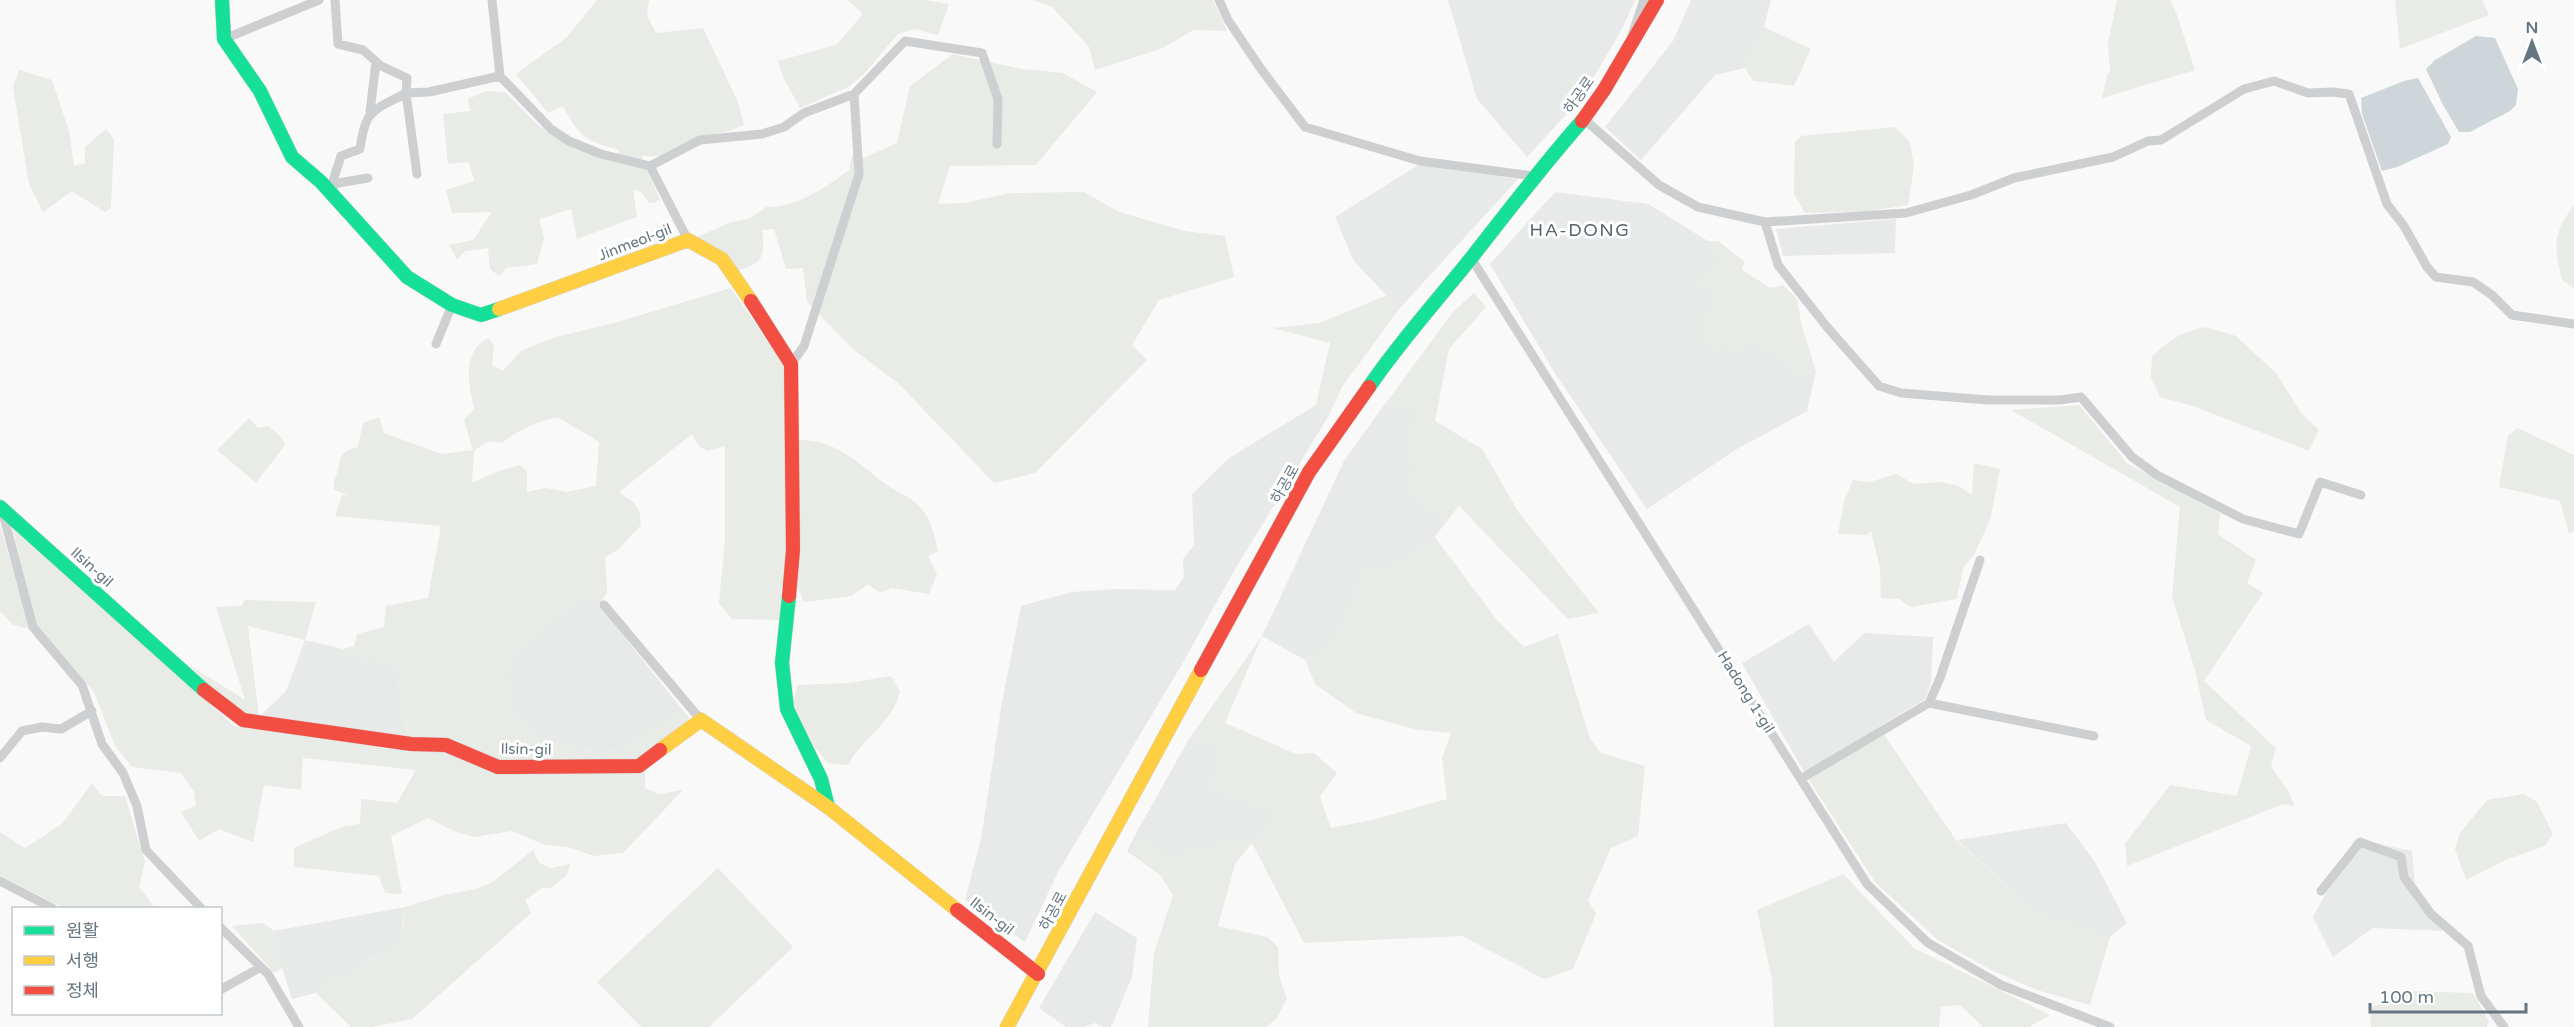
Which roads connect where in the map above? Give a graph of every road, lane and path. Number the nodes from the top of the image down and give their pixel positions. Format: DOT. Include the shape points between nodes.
graph roads {
  1 [pos="222,0"];
  2 [pos="319,0"];
  3 [pos="335,0"];
  4 [pos="492,0"];
  5 [pos="1219,0"];
  6 [pos="1644,0"];
  7 [pos="1657,0"];
  8 [pos="224,39"];
  9 [pos="1626,52"];
  10 [pos="376,62"];
  11 [pos="500,76"];
  12 [pos="406,93"];
  13 [pos="854,94"];
  14 [pos="370,112"];
  15 [pos="1584,119"];
  16 [pos="997,144"];
  17 [pos="650,166"];
  18 [pos="417,174"];
  19 [pos="1534,176"];
  20 [pos="368,178"];
  21 [pos="332,184"];
  22 [pos="346,213"];
  23 [pos="1765,222"];
  24 [pos="688,240"];
  25 [pos="1472,258"];
  26 [pos="452,305"];
  27 [pos="2574,324"];
  28 [pos="435,344"];
  29 [pos="791,364"];
  30 [pos="2361,495"];
  31 [pos="1,508"];
  32 [pos="1980,560"];
  33 [pos="604,605"];
  34 [pos="1929,703"];
  35 [pos="92,711"];
  36 [pos="701,720"];
  37 [pos="2094,736"];
  38 [pos="0,758"];
  39 [pos="1802,778"];
  40 [pos="828,807"];
  41 [pos="0,881"];
  42 [pos="2321,891"];
  43 [pos="48,907"];
  44 [pos="199,907"];
  45 [pos="222,929"];
  46 [pos="261,967"];
  47 [pos="1038,974"];
  48 [pos="222,989"];
  49 [pos="299,1027"];
  50 [pos="1007,1027"];
  51 [pos="2110,1027"];
  52 [pos="2504,1027"];
  1 -- 8 [label="street"];
  2 -- 8 [label="street"];
  3 -- 10 [label="street" via="338,44 363,50"];
  4 -- 11 [label="street"];
  5 -- 19 [label="street" via="1261,69 1305,127 1420,161"];
  6 -- 9 [label="street"];
  7 -- 9 [label="street, 하공로"];
  8 -- 22 [label="street, Jinmeol-gil" via="260,91 292,157 321,182"];
  9 -- 15 [label="street, 하공로"];
  10 -- 12 [label="street" via="407,78"];
  10 -- 14 [label="street"];
  11 -- 12 [label="street" via="429,92"];
  11 -- 17 [label="street" via="569,141"];
  12 -- 14 [label="street"];
  12 -- 18 [label="street"];
  13 -- 16 [label="street" via="905,40 982,52 998,99"];
  13 -- 17 [label="street" via="762,134 700,140"];
  13 -- 29 [label="street" via="859,174 804,346"];
  14 -- 21 [label="street" via="360,149 341,156"];
  15 -- 19 [label="street, 하공로"];
  15 -- 23 [label="street" via="1659,185 1698,207"];
  17 -- 24 [label="street"];
  19 -- 25 [label="street, 하공로"];
  20 -- 21 [label="street"];
  21 -- 22 [label="street"];
  22 -- 26 [label="street, Jinmeol-gil" via="407,278"];
  23 -- 27 [label="street" via="1905,213 1971,195 2014,178 2113,157 2148,141 2161,140 2244,89 2274,81 2308,93 2349,94 2387,204 2436,277 2473,282 2512,315"];
  23 -- 30 [label="street" via="1778,265 1879,386 1901,393 1988,400 2081,398 2132,457 2157,475 2243,519 2299,534 2320,482"];
  24 -- 26 [label="street, Jinmeol-gil" via="481,315"];
  24 -- 29 [label="street, Jinmeol-gil" via="722,259"];
  25 -- 39 [label="street, Hadong 1-gil"];
  25 -- 47 [label="street, 하공로" via="1393,352 1309,472"];
  26 -- 28 [label="street"];
  29 -- 40 [label="street" via="794,550 782,663 787,709 821,779"];
  31 -- 35 [label="street" via="33,627 82,685"];
  31 -- 36 [label="street, Ilsin-gil" via="203,689 243,720 411,744 446,745 498,767 509,767 639,766"];
  32 -- 34 [label="street"];
  33 -- 36 [label="street"];
  34 -- 37 [label="street"];
  34 -- 39 [label="street"];
  35 -- 38 [label="street" via="61,729 22,731"];
  35 -- 44 [label="street" via="102,744 123,773 137,806 146,850"];
  36 -- 40 [label="street, Ilsin-gil"];
  39 -- 51 [label="street, Hadong 1-gil" via="1867,884 1928,943 2001,985"];
  40 -- 47 [label="street, Ilsin-gil"];
  41 -- 43 [label="street"];
  42 -- 52 [label="street" via="2360,842 2401,857 2404,877 2431,914 2468,946 2481,996"];
  45 -- 46 [label="street"];
  46 -- 48 [label="street"];
  46 -- 49 [label="street"];
  47 -- 50 [label="street, 하공로"];
}
